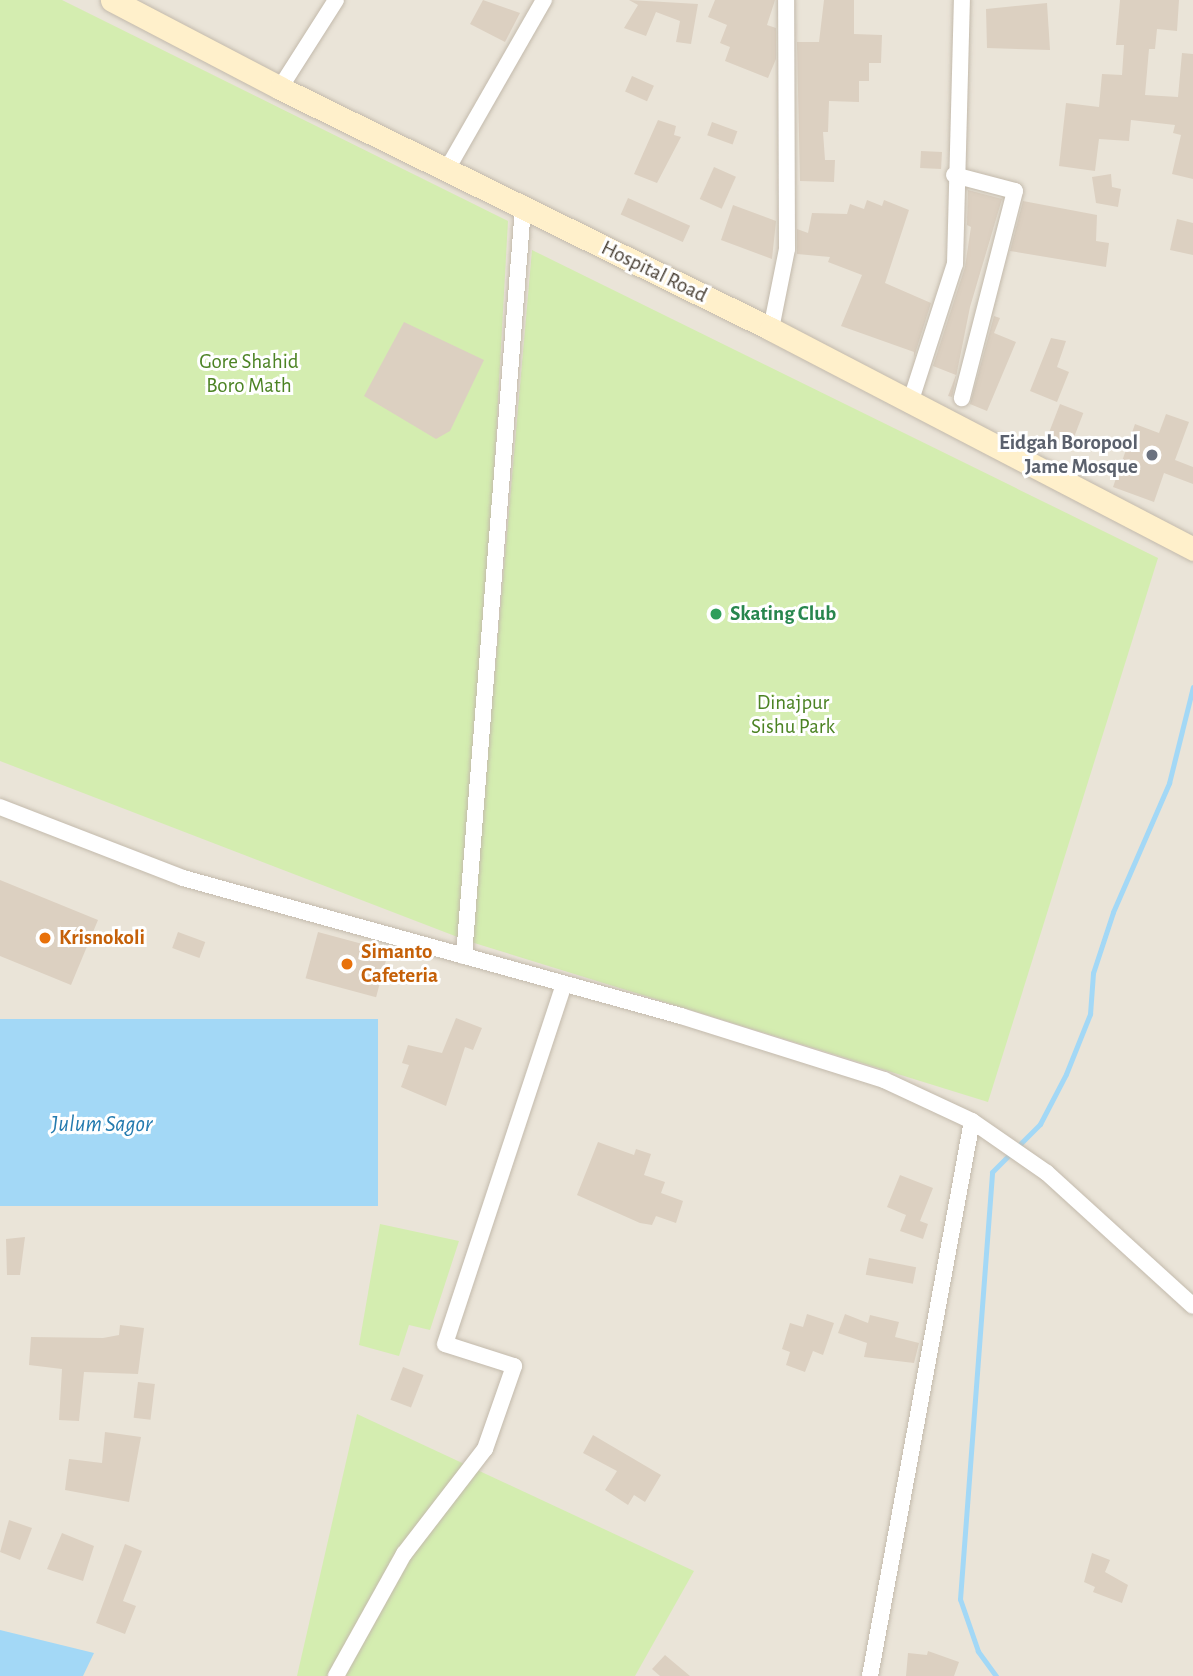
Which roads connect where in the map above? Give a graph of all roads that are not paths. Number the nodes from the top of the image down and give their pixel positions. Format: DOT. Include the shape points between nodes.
graph roads {
  1 [pos="112,0"];
  2 [pos="336,0"];
  3 [pos="544,0"];
  4 [pos="786,0"];
  5 [pos="962,0"];
  6 [pos="280,89"];
  7 [pos="446,171"];
  8 [pos="954,175"];
  9 [pos="523,208"];
  10 [pos="771,329"];
  11 [pos="962,398"];
  12 [pos="910,403"];
  13 [pos="1193,549"];
  14 [pos="0,807"];
  15 [pos="464,956"];
  16 [pos="564,984"];
  17 [pos="972,1121"];
  18 [pos="1193,1306"];
  19 [pos="336,1676"];
  20 [pos="870,1676"];
  1 -- 6 [label="main road, Hospital Road"];
  2 -- 6 [label="street"];
  3 -- 7 [label="street"];
  4 -- 10 [label="street" via="787,249"];
  5 -- 8 [label="street"];
  6 -- 7 [label="main road, Hospital Road"];
  7 -- 9 [label="main road, Hospital Road"];
  8 -- 11 [label="street" via="1015,191"];
  8 -- 12 [label="street" via="955,264"];
  9 -- 10 [label="main road, Hospital Road"];
  9 -- 15 [label="street"];
  10 -- 12 [label="main road, Hospital Road"];
  12 -- 13 [label="main road, Hospital Road"];
  14 -- 15 [label="street" via="183,878"];
  15 -- 16 [label="street"];
  16 -- 17 [label="street" via="884,1080"];
  16 -- 19 [label="street" via="445,1344 514,1366 485,1449 404,1554"];
  17 -- 18 [label="street" via="1027,1159"];
  17 -- 20 [label="street"];
}
